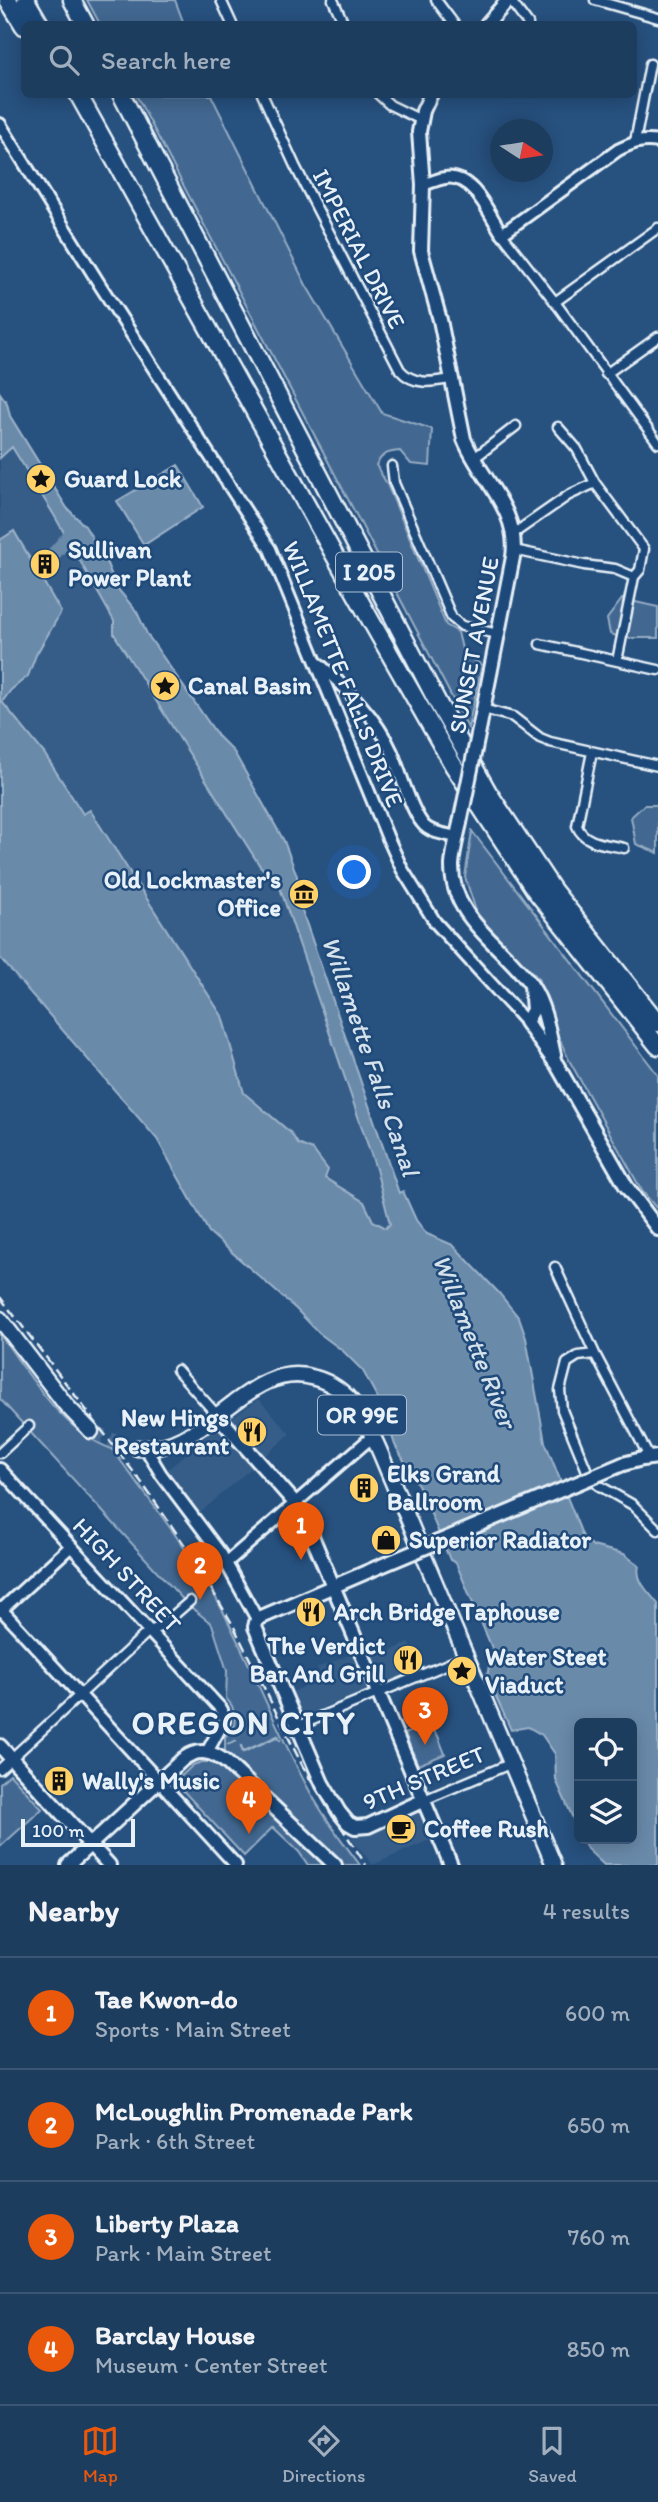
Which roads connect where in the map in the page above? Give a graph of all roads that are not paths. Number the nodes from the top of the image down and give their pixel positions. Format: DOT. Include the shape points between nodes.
graph roads {
  1 [pos="8,0"];
  2 [pos="26,0"];
  3 [pos="72,0"];
  4 [pos="221,0"];
  5 [pos="333,0"];
  6 [pos="436,0"];
  7 [pos="509,0"];
  8 [pos="595,0"];
  9 [pos="658,18"];
  10 [pos="21,21"];
  11 [pos="38,21"];
  12 [pos="83,21"];
  13 [pos="231,21"];
  14 [pos="343,21"];
  15 [pos="452,21"];
  16 [pos="490,21"];
  17 [pos="526,21"];
  18 [pos="650,64"];
  19 [pos="70,98"];
  20 [pos="80,98"];
  21 [pos="123,98"];
  22 [pos="264,98"];
  23 [pos="382,98"];
  24 [pos="429,98"];
  25 [pos="421,120"];
  26 [pos="0,124"];
  27 [pos="635,142"];
  28 [pos="658,142"];
  29 [pos="423,185"];
  30 [pos="658,228"];
  31 [pos="502,234"];
  32 [pos="163,247"];
  33 [pos="555,302"];
  34 [pos="658,337"];
  35 [pos="606,374"];
  36 [pos="451,379"];
  37 [pos="516,426"];
  38 [pos="558,427"];
  39 [pos="658,443"];
  40 [pos="473,459"];
  41 [pos="392,466"];
  42 [pos="595,483"];
  43 [pos="513,534"];
  44 [pos="514,550"];
  45 [pos="634,577"];
  46 [pos="498,634"];
  47 [pos="540,645"];
  48 [pos="617,661"];
  49 [pos="317,662"];
  50 [pos="658,670"];
  51 [pos="483,709"];
  52 [pos="592,752"];
  53 [pos="658,766"];
  54 [pos="457,837"];
  55 [pos="624,848"];
  56 [pos="531,985"];
  57 [pos="526,1022"];
  58 [pos="658,1023"];
  59 [pos="658,1046"];
  60 [pos="557,1065"];
  61 [pos="658,1229"];
  62 [pos="555,1267"];
  63 [pos="0,1318"];
  64 [pos="595,1354"];
  65 [pos="177,1370"];
  66 [pos="218,1416"];
  67 [pos="29,1426"];
  68 [pos="91,1431"];
  69 [pos="373,1436"];
  70 [pos="141,1448"];
  71 [pos="0,1453"];
  72 [pos="654,1457"];
  73 [pos="0,1469"];
  74 [pos="295,1503"];
  75 [pos="658,1530"];
  76 [pos="71,1546"];
  77 [pos="226,1563"];
  78 [pos="333,1586"];
  79 [pos="190,1601"];
  80 [pos="1,1609"];
  81 [pos="257,1619"];
  82 [pos="149,1631"];
  83 [pos="467,1657"];
  84 [pos="378,1693"];
  85 [pos="81,1695"];
  86 [pos="298,1726"];
  87 [pos="0,1746"];
  88 [pos="207,1752"];
  89 [pos="12,1758"];
  90 [pos="511,1761"];
  91 [pos="0,1769"];
  92 [pos="159,1780"];
  93 [pos="424,1800"];
  94 [pos="90,1844"];
  95 [pos="68,1865"];
  96 [pos="110,1865"];
  97 [pos="236,1865"];
  98 [pos="335,1865"];
  99 [pos="451,1865"];
  100 [pos="554,1865"];
  1 -- 10 [label="highway"];
  2 -- 11 [label="highway"];
  3 -- 12 [label="highway"];
  4 -- 13 [label="street"];
  5 -- 14 [label="street"];
  6 -- 15 [label="street"];
  7 -- 16 [label="main road"];
  7 -- 17 [label="street"];
  8 -- 9 [label="street"];
  18 -- 27 [label="street"];
  19 -- 32 [label="highway"];
  20 -- 32 [label="highway, I 205"];
  21 -- 58 [label="highway, I 205" via="482,781 553,890"];
  22 -- 36 [label="street, IMPERIAL DRIVE" via="400,370 418,381"];
  23 -- 25 [label="street"];
  24 -- 25 [label="main road, SUNSET AVENUE"];
  25 -- 29 [label="main road, SUNSET AVENUE"];
  26 -- 49 [label="street, WILLAMETTE FALLS DRIVE" via="266,542"];
  27 -- 28 [label="street"];
  27 -- 31 [label="street"];
  29 -- 31 [label="street" via="444,178 468,183"];
  29 -- 36 [label="main road, SUNSET AVENUE" via="421,251"];
  30 -- 33 [label="street"];
  31 -- 33 [label="street"];
  32 -- 59 [label="highway, I 205" via="468,788 535,890"];
  33 -- 35 [label="street"];
  34 -- 35 [label="street"];
  35 -- 39 [label="street"];
  36 -- 40 [label="main road, SUNSET AVENUE"];
  37 -- 40 [label="street"];
  38 -- 42 [label="street" via="577,449"];
  40 -- 43 [label="main road, SUNSET AVENUE" via="500,500"];
  41 -- 46 [label="street" via="394,483 452,618 461,626"];
  42 -- 43 [label="street" via="569,495"];
  42 -- 45 [label="street" via="645,549"];
  43 -- 44 [label="main road, SUNSET AVENUE"];
  44 -- 45 [label="street" via="615,569"];
  44 -- 46 [label="main road, SUNSET AVENUE"];
  45 -- 48 [label="street"];
  46 -- 51 [label="main road, SUNSET AVENUE"];
  47 -- 48 [label="street"];
  48 -- 50 [label="street"];
  49 -- 54 [label="street" via="376,724 423,824"];
  49 -- 57 [label="street, WILLAMETTE FALLS DRIVE" via="408,880 446,934"];
  51 -- 52 [label="street" via="513,717 540,738"];
  51 -- 54 [label="main road, SUNSET AVENUE, bridge"];
  52 -- 53 [label="street"];
  52 -- 55 [label="street" via="577,826 586,839"];
  54 -- 56 [label="main road, SUNSET AVENUE" via="452,864 461,906"];
  56 -- 57 [label="main road" via="533,1010"];
  56 -- 60 [label="main road, SUNSET AVENUE"];
  57 -- 60 [label="main road, WILLAMETTE FALLS DRIVE"];
  60 -- 61 [label="main road, WILLAMETTE FALLS DRIVE" via="626,1186"];
  62 -- 64 [label="street"];
  63 -- 68 [label="highway" via="74,1416"];
  64 -- 72 [label="street"];
  64 -- 75 [label="street" via="568,1363 560,1390 562,1410 587,1471 598,1485 633,1505"];
  65 -- 66 [label="street"];
  66 -- 69 [label="highway, OR 99E" via="270,1381 310,1376 347,1396"];
  66 -- 70 [label="highway, OR 99E" via="182,1440"];
  66 -- 74 [label="main road"];
  67 -- 71 [label="street"];
  69 -- 74 [label="street"];
  69 -- 83 [label="highway, OR 99E"];
  70 -- 77 [label="street"];
  72 -- 78 [label="main road, bridge" via="623,1464"];
  73 -- 76 [label="street, HIGH STREET"];
  74 -- 77 [label="street"];
  74 -- 78 [label="main road"];
  76 -- 80 [label="street"];
  76 -- 82 [label="street, HIGH STREET"];
  77 -- 81 [label="street"];
  78 -- 81 [label="main road"];
  78 -- 84 [label="main road"];
  79 -- 82 [label="street"];
  80 -- 85 [label="street"];
  81 -- 86 [label="main road" via="257,1633"];
  82 -- 85 [label="street"];
  82 -- 88 [label="street, HIGH STREET" via="222,1710 224,1721"];
  83 -- 84 [label="street"];
  83 -- 90 [label="highway, OR 99E"];
  84 -- 86 [label="street"];
  84 -- 93 [label="main road"];
  85 -- 89 [label="street"];
  85 -- 92 [label="street"];
  86 -- 93 [label="main road, 9TH STREET" via="327,1793 352,1826 368,1826"];
  87 -- 89 [label="main road"];
  88 -- 92 [label="main road" via="188,1756"];
  88 -- 98 [label="main road" via="230,1766"];
  89 -- 91 [label="street"];
  89 -- 94 [label="main road"];
  90 -- 93 [label="street, 9TH STREET"];
  90 -- 100 [label="highway, OR 99E"];
  92 -- 94 [label="main road"];
  92 -- 97 [label="street"];
  93 -- 99 [label="main road"];
  94 -- 95 [label="main road"];
  94 -- 96 [label="main road"];
}
